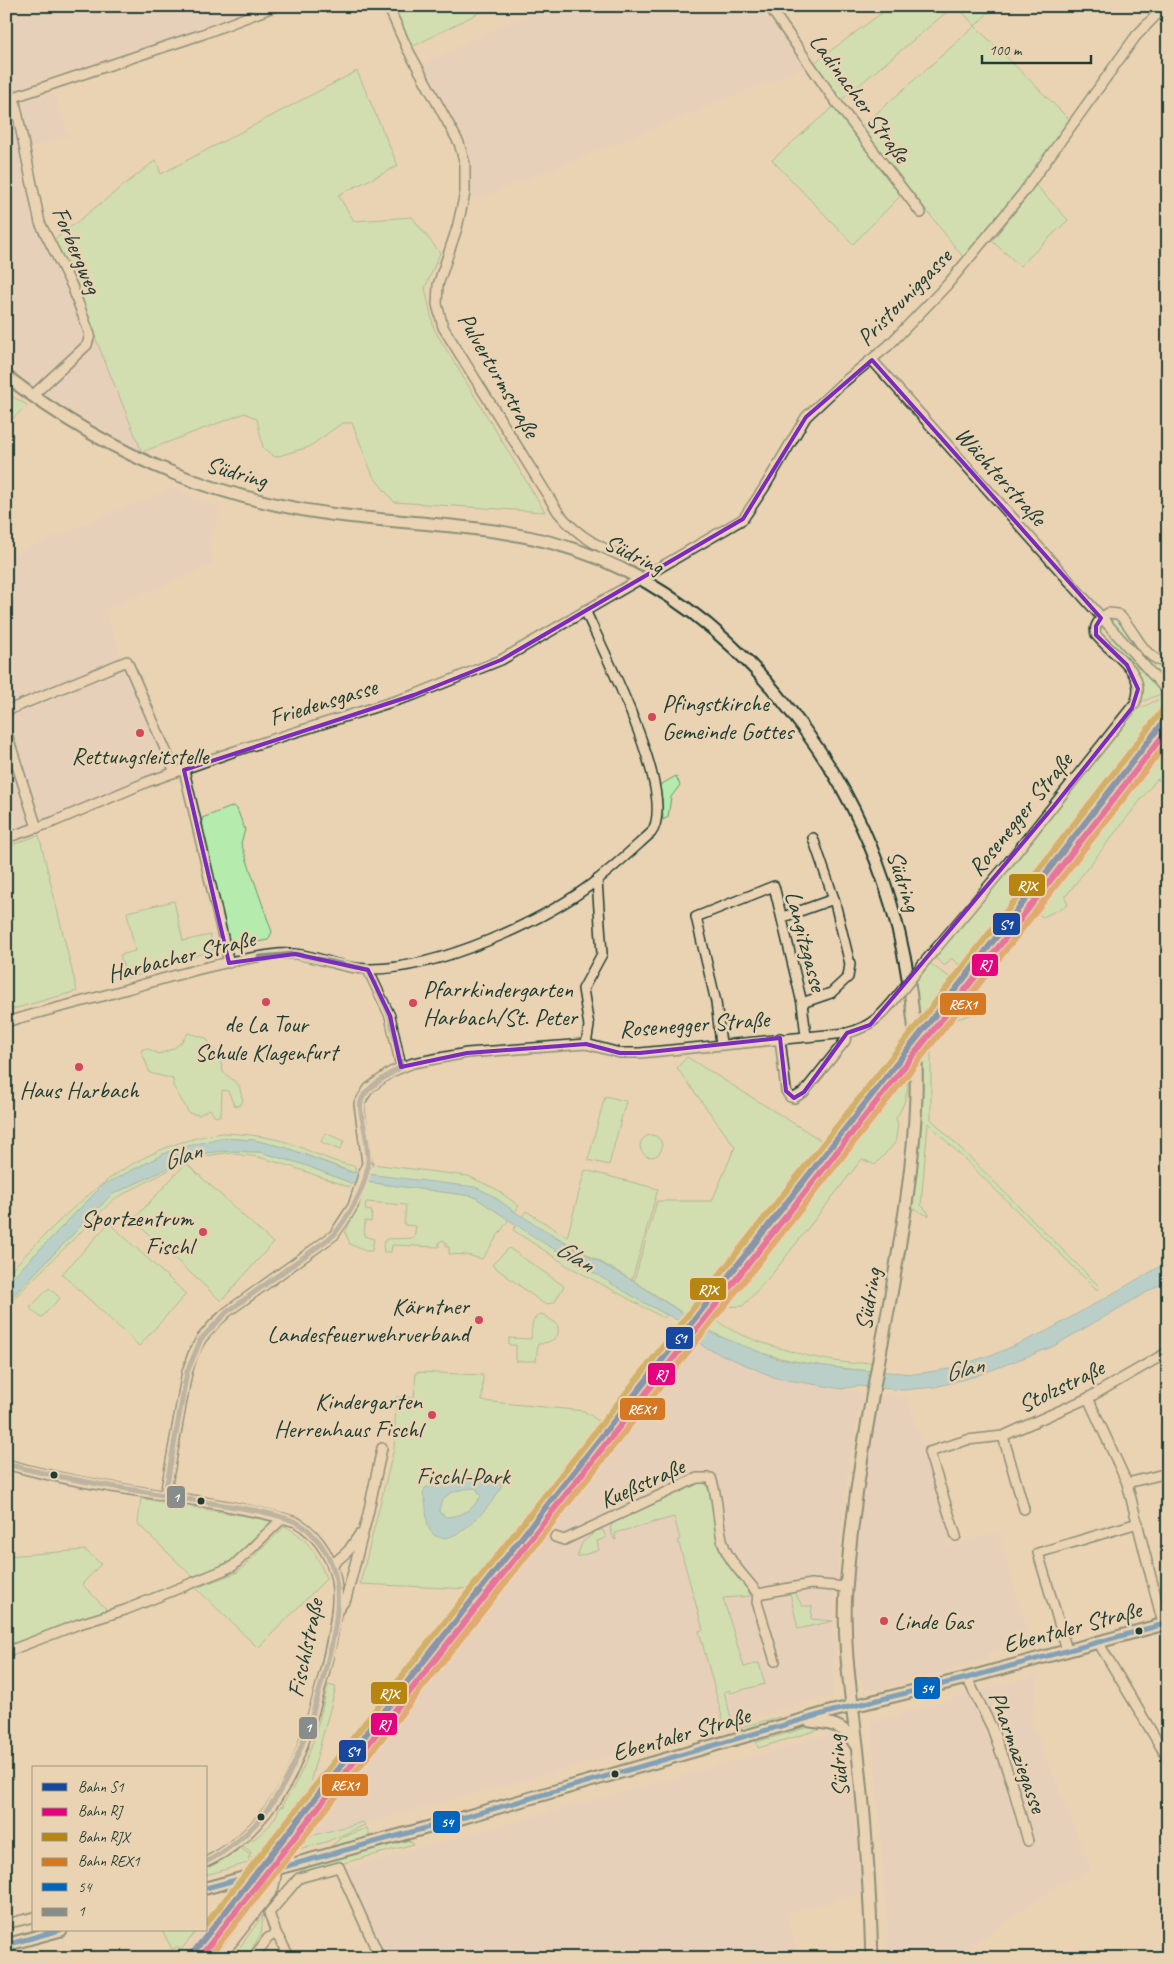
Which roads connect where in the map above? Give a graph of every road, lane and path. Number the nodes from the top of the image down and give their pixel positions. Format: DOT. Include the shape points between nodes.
graph roads {
  1 [pos="276,6"];
  2 [pos="388,6"];
  3 [pos="769,6"];
  4 [pos="1165,6"];
  5 [pos="10,97"];
  6 [pos="920,213"];
  7 [pos="872,360"];
  8 [pos="6,376"];
  9 [pos="32,396"];
  10 [pos="655,570"];
  11 [pos="639,578"];
  12 [pos="585,610"];
  13 [pos="1101,618"];
  14 [pos="1168,664"];
  15 [pos="1168,692"];
  16 [pos="6,711"];
  17 [pos="6,731"];
  18 [pos="180,771"];
  19 [pos="37,828"];
  20 [pos="6,838"];
  21 [pos="813,838"];
  22 [pos="596,880"];
  23 [pos="834,899"];
  24 [pos="783,917"];
  25 [pos="228,963"];
  26 [pos="368,970"];
  27 [pos="802,1003"];
  28 [pos="6,1022"];
  29 [pos="847,1033"];
  30 [pos="806,1036"];
  31 [pos="780,1038"];
  32 [pos="586,1044"];
  33 [pos="721,1044"];
  34 [pos="401,1067"];
  35 [pos="1168,1352"];
  36 [pos="1088,1398"];
  37 [pos="1003,1436"];
  38 [pos="382,1448"];
  39 [pos="6,1464"];
  40 [pos="1168,1473"];
  41 [pos="1127,1483"];
  42 [pos="165,1495"];
  43 [pos="1024,1509"];
  44 [pos="283,1518"];
  45 [pos="1138,1523"];
  46 [pos="364,1528"];
  47 [pos="956,1536"];
  48 [pos="555,1537"];
  49 [pos="332,1565"];
  50 [pos="846,1587"];
  51 [pos="758,1594"];
  52 [pos="336,1614"];
  53 [pos="1166,1624"];
  54 [pos="1098,1642"];
  55 [pos="1068,1650"];
  56 [pos="6,1652"];
  57 [pos="775,1661"];
  58 [pos="967,1678"];
  59 [pos="852,1707"];
  60 [pos="804,1720"];
  61 [pos="858,1750"];
  62 [pos="1168,1759"];
  63 [pos="1028,1841"];
  64 [pos="208,1861"];
  65 [pos="275,1868"];
  66 [pos="208,1887"];
  67 [pos="32,1918"];
  68 [pos="6,1924"];
  69 [pos="54,1932"];
  70 [pos="276,1933"];
  71 [pos="6,1945"];
  72 [pos="222,1957"];
  73 [pos="253,1958"];
  74 [pos="290,1958"];
  75 [pos="380,1958"];
  76 [pos="872,1958"];
  1 -- 5 [label="street" via="203,34"];
  2 -- 10 [label="street, Pulverturmstraße" via="459,143 465,164 458,228 438,285 437,304 443,327 571,528 588,541"];
  3 -- 6 [label="street, Ladinacher Straße" via="833,98"];
  4 -- 7 [label="street, Pristouniggasse" via="1136,36 1023,193 923,311"];
  5 -- 9 [label="street, Forbergweg" via="40,223 72,286 90,335 87,345"];
  7 -- 10 [label="street, Pristouniggasse" via="806,417 743,519"];
  7 -- 13 [label="street, Wächterstraße"];
  8 -- 9 [label="main road, Südring"];
  9 -- 11 [label="main road, Südring" via="66,420 133,457 239,496 324,514 512,532 599,558"];
  10 -- 11 [label="street, Pristouniggasse"];
  11 -- 12 [label="street, Friedensgasse"];
  11 -- 50 [label="main road, Südring" via="693,612 723,638 766,680 821,752 869,843 890,899 911,992 916,1102 906,1209 855,1504"];
  12 -- 18 [label="street, Friedensgasse" via="501,660 414,694"];
  12 -- 22 [label="street" via="645,748 658,808 657,825 651,833"];
  13 -- 14 [label="street" via="1108,613 1118,614 1144,648 1157,660"];
  13 -- 15 [label="street"];
  13 -- 29 [label="street, Rosenegger Straße, bridge" via="1096,626 1096,636 1134,676 1138,689 1135,703 876,1021"];
  16 -- 18 [label="street" via="126,661"];
  17 -- 19 [label="street"];
  18 -- 19 [label="street, Friedensgasse" via="102,799"];
  18 -- 25 [label="street"];
  19 -- 20 [label="street, Friedensgasse"];
  21 -- 23 [label="street"];
  22 -- 26 [label="street, Harbacher Straße" via="543,914 464,950 397,969"];
  22 -- 32 [label="street" via="602,954 583,989 589,1026"];
  23 -- 24 [label="street"];
  23 -- 27 [label="street" via="850,970 835,990"];
  24 -- 27 [label="street, Langitzgasse"];
  24 -- 33 [label="street, Langitzgasse" via="774,886 696,917 716,1002"];
  25 -- 26 [label="street, Harbacher Straße" via="295,954"];
  25 -- 28 [label="street, Harbacher Straße"];
  26 -- 34 [label="street" via="390,1016"];
  27 -- 30 [label="street, Langitzgasse"];
  29 -- 30 [label="street, Rosenegger Straße"];
  29 -- 31 [label="street" via="804,1092 794,1098 786,1092"];
  30 -- 31 [label="street, Rosenegger Straße"];
  31 -- 33 [label="street, Rosenegger Straße"];
  32 -- 33 [label="street, Rosenegger Straße" via="620,1053"];
  32 -- 34 [label="street, Rosenegger Straße" via="467,1053"];
  34 -- 42 [label="street, Rosenegger Straße" via="375,1082 363,1094 359,1104 368,1158 366,1170 348,1215 334,1235 227,1312 201,1339 187,1372"];
  35 -- 36 [label="street, Stolzstraße"];
  36 -- 37 [label="street, Stolzstraße"];
  36 -- 41 [label="street"];
  37 -- 43 [label="street"];
  37 -- 47 [label="street, Stolzstraße" via="967,1440 929,1452"];
  38 -- 46 [label="street"];
  39 -- 42 [label="street, Fischlstraße" via="79,1482"];
  40 -- 41 [label="street"];
  41 -- 45 [label="street"];
  42 -- 44 [label="street, Fischlstraße"];
  44 -- 49 [label="street, Fischlstraße" via="308,1529"];
  44 -- 56 [label="street" via="233,1566 125,1610"];
  45 -- 53 [label="street"];
  45 -- 55 [label="street" via="1038,1553"];
  46 -- 49 [label="street" via="348,1551"];
  46 -- 52 [label="street" via="346,1599"];
  48 -- 51 [label="street, Kueßstraße" via="564,1540 697,1478 711,1478 726,1551"];
  49 -- 52 [label="street, Fischlstraße" via="337,1590"];
  50 -- 51 [label="street" via="811,1584"];
  50 -- 59 [label="main road, Südring" via="845,1639"];
  51 -- 57 [label="street, Kueßstraße" via="757,1602"];
  52 -- 64 [label="street, Fischlstraße" via="308,1726 287,1782 264,1817 243,1838"];
  53 -- 54 [label="main road, Ebentaler Straße"];
  54 -- 55 [label="main road, Ebentaler Straße"];
  54 -- 62 [label="street"];
  55 -- 58 [label="main road, Ebentaler Straße"];
  58 -- 59 [label="main road, Ebentaler Straße"];
  58 -- 63 [label="street, Pharmaziegasse" via="992,1728"];
  59 -- 60 [label="main road, Ebentaler Straße"];
  59 -- 61 [label="main road, Südring"];
  60 -- 61 [label="main road" via="842,1727 850,1734"];
  60 -- 65 [label="main road, Ebentaler Straße" via="430,1828"];
  61 -- 76 [label="main road, Südring" via="868,1854"];
  65 -- 66 [label="main road, Ebentaler Straße"];
  65 -- 72 [label="street" via="273,1890"];
  67 -- 68 [label="street"];
  69 -- 71 [label="main road"];
  70 -- 73 [label="street" via="268,1938"];
  70 -- 74 [label="street"];
  70 -- 75 [label="street" via="269,1913 294,1881 339,1867"];
}
